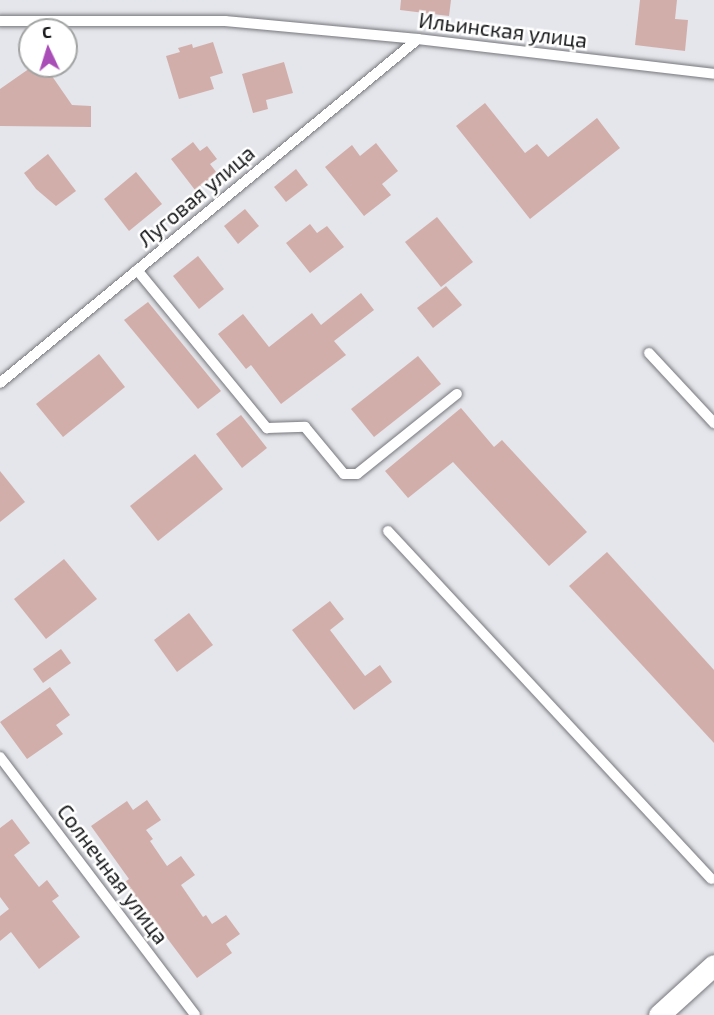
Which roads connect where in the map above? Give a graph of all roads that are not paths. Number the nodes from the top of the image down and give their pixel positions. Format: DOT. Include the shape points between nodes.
graph roads {
  1 [pos="0,21"];
  2 [pos="418,39"];
  3 [pos="714,74"];
  4 [pos="137,270"];
  5 [pos="649,353"];
  6 [pos="0,383"];
  7 [pos="457,394"];
  8 [pos="714,423"];
  9 [pos="388,531"];
  10 [pos="0,757"];
  11 [pos="711,879"];
  12 [pos="714,965"];
  13 [pos="195,1015"];
  14 [pos="659,1015"];
  1 -- 2 [label="lane, Ильинская улица" via="225,21"];
  2 -- 3 [label="lane, Ильинская улица"];
  2 -- 4 [label="lane, Луговая улица"];
  4 -- 6 [label="lane, Луговая улица"];
  4 -- 7 [label="lane" via="267,428 305,427 344,474 357,474"];
  5 -- 8 [label="lane"];
  9 -- 11 [label="lane"];
  10 -- 13 [label="lane, Солнечная улица"];
  12 -- 14 [label="street"];
}
